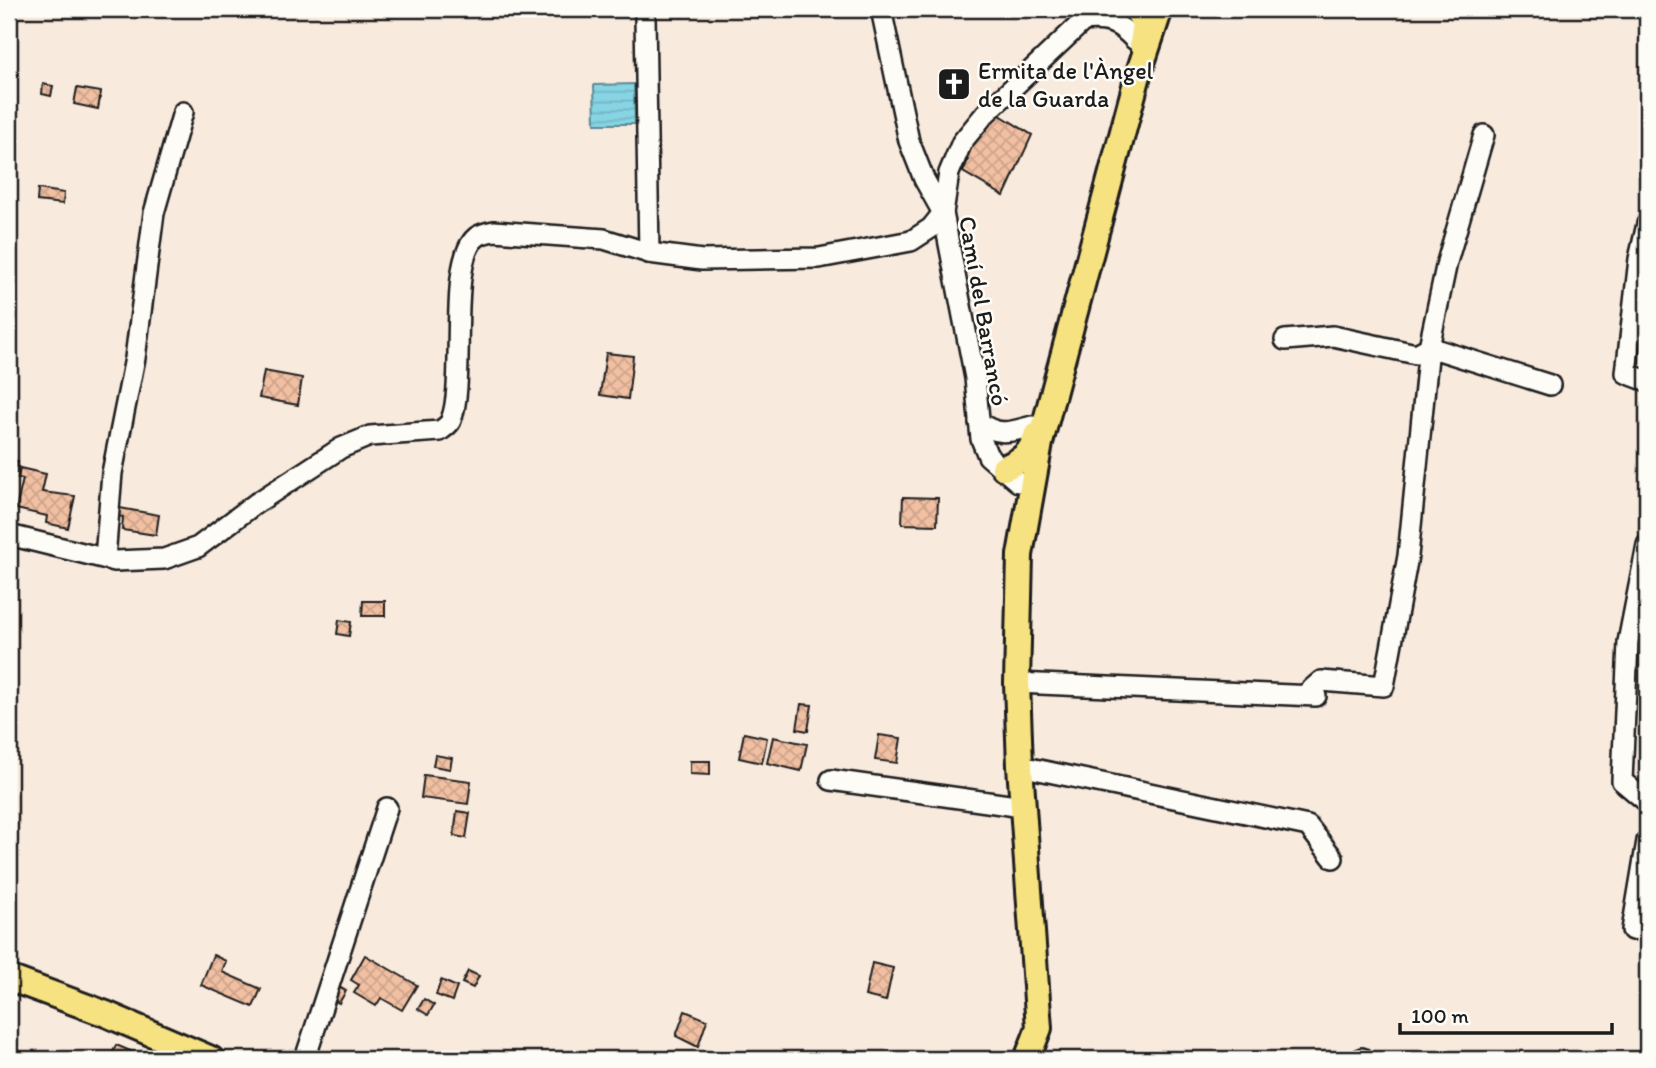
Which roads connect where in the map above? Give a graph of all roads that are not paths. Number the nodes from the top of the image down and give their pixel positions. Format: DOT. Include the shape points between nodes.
graph roads {
  1 [pos="881,9"];
  2 [pos="1089,15"];
  3 [pos="1140,16"];
  4 [pos="645,17"];
  5 [pos="183,112"];
  6 [pos="1485,135"];
  7 [pos="943,213"];
  8 [pos="1647,224"];
  9 [pos="649,253"];
  10 [pos="1073,320"];
  11 [pos="1285,340"];
  12 [pos="1429,347"];
  13 [pos="1647,381"];
  14 [pos="1550,385"];
  15 [pos="1032,426"];
  16 [pos="986,427"];
  17 [pos="1015,465"];
  18 [pos="1023,531"];
  19 [pos="9,535"];
  20 [pos="1647,545"];
  21 [pos="104,558"];
  22 [pos="1017,683"];
  23 [pos="1020,766"];
  24 [pos="831,780"];
  25 [pos="1647,802"];
  26 [pos="1023,807"];
  27 [pos="387,808"];
  28 [pos="1647,841"];
  29 [pos="1333,858"];
  30 [pos="1632,930"];
  31 [pos="9,978"];
  32 [pos="211,1059"];
  33 [pos="305,1059"];
  34 [pos="1027,1059"];
  1 -- 7 [label="street, Camí del Barrancó" via="909,141"];
  2 -- 3 [label="street" via="1102,19"];
  2 -- 7 [label="street" via="985,114 962,142 949,173"];
  3 -- 10 [label="main road" via="1138,75"];
  3 -- 15 [label="main road"];
  4 -- 9 [label="street"];
  5 -- 21 [label="street" via="155,213 135,358 112,473"];
  6 -- 12 [label="street" via="1447,262"];
  7 -- 9 [label="street" via="932,228 911,241 819,258 702,260"];
  7 -- 16 [label="street, Camí del Barrancó"];
  8 -- 13 [label="street" via="1626,373"];
  9 -- 21 [label="street" via="604,239 536,232 494,230 477,236 464,266 451,421 440,431 370,436 341,448 198,547 164,559"];
  10 -- 17 [label="main road" via="1065,329 1032,450"];
  10 -- 18 [label="main road" via="1040,443"];
  11 -- 12 [label="street" via="1333,336 1416,354"];
  12 -- 14 [label="street"];
  12 -- 22 [label="street" via="1408,556 1384,686 1321,681 1312,696"];
  15 -- 16 [label="street, Camí del Barrancó" via="1004,434"];
  15 -- 17 [label="main road"];
  16 -- 17 [label="street, Camí del Barrancó" via="981,439 988,456"];
  17 -- 18 [label="main road" via="1026,474 1018,513"];
  17 -- 22 [label="main road" via="1007,572 1009,646"];
  18 -- 22 [label="main road"];
  19 -- 21 [label="street"];
  20 -- 25 [label="street" via="1628,642 1622,781"];
  22 -- 23 [label="main road"];
  23 -- 26 [label="main road"];
  23 -- 29 [label="street" via="1308,826"];
  24 -- 26 [label="street"];
  26 -- 34 [label="main road" via="1039,993 1039,1028"];
  27 -- 33 [label="street"];
  28 -- 30 [label="street"];
  31 -- 32 [label="main road"];
}
